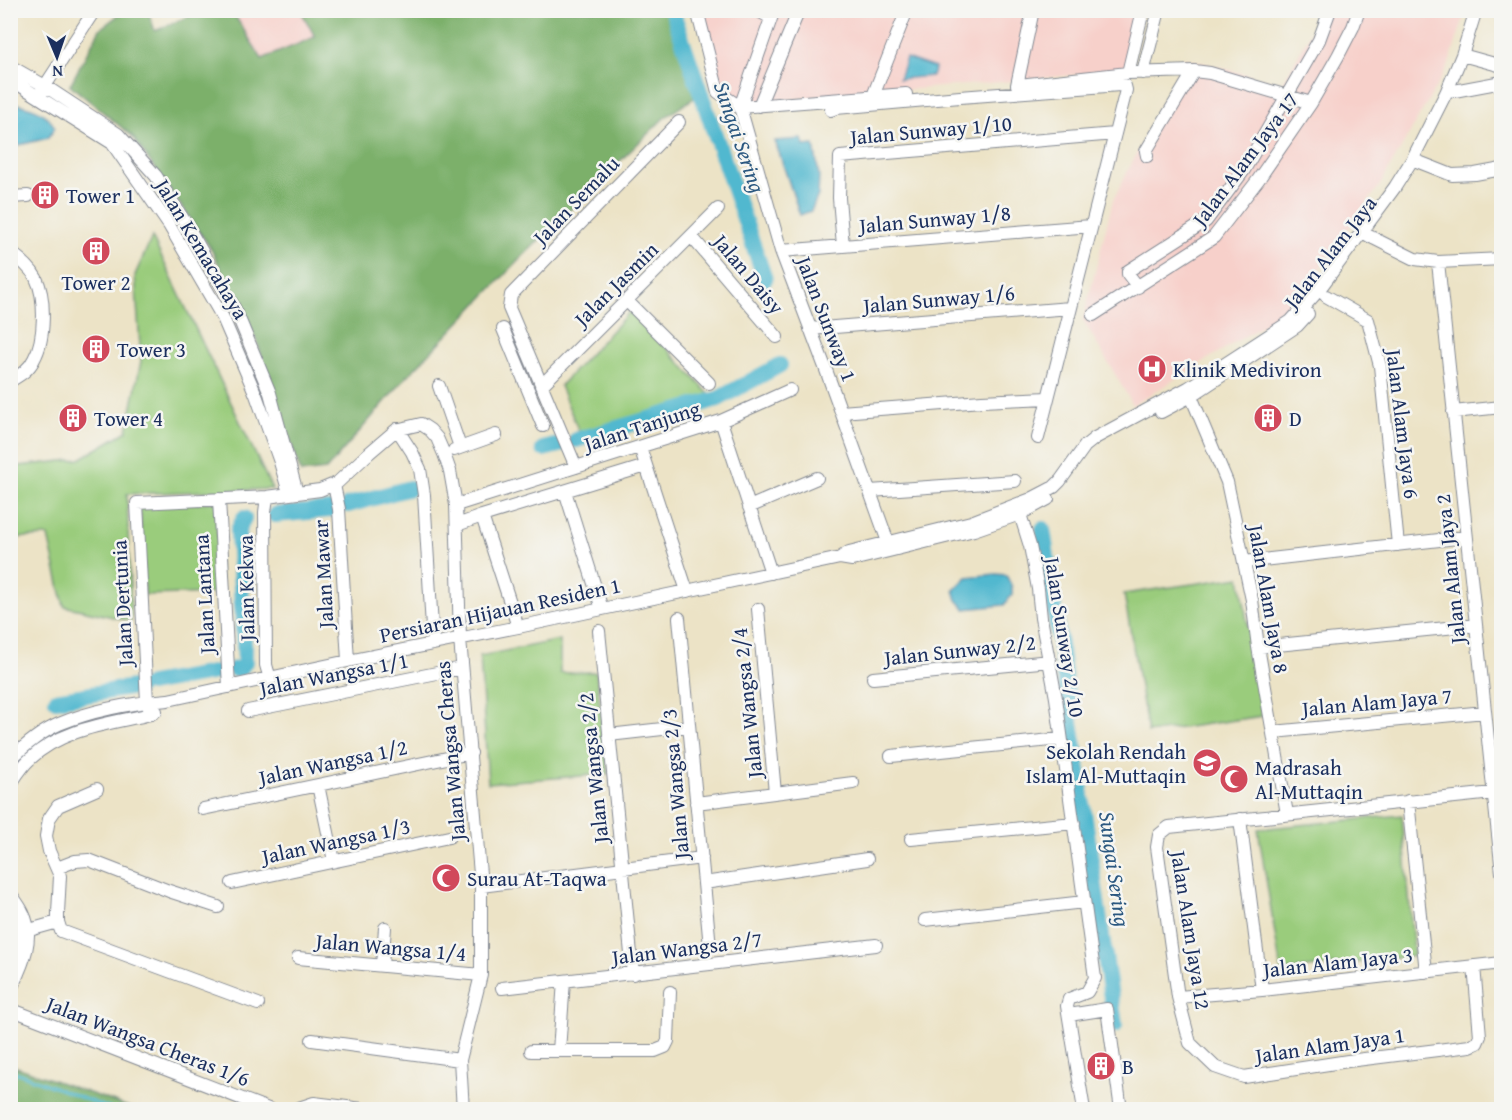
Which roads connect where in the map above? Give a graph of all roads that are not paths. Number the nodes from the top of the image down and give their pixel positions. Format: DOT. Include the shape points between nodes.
graph roads {
  1 [pos="96,10"];
  2 [pos="697,10"];
  3 [pos="757,10"];
  4 [pos="799,10"];
  5 [pos="907,10"];
  6 [pos="1033,10"];
  7 [pos="1143,10"];
  8 [pos="1159,10"];
  9 [pos="1330,10"];
  10 [pos="1359,10"];
  11 [pos="1476,10"];
  12 [pos="1484,10"];
  13 [pos="773,14"];
  14 [pos="1466,56"];
  15 [pos="10,66"];
  16 [pos="1502,66"];
  17 [pos="1194,71"];
  18 [pos="1128,73"];
  19 [pos="1143,73"];
  20 [pos="10,79"];
  21 [pos="1502,82"];
  22 [pos="1017,85"];
  23 [pos="42,91"];
  24 [pos="1454,91"];
  25 [pos="1287,95"];
  26 [pos="873,96"];
  27 [pos="1311,103"];
  28 [pos="759,106"];
  29 [pos="740,107"];
  30 [pos="831,110"];
  31 [pos="679,122"];
  32 [pos="1115,134"];
  33 [pos="1147,156"];
  34 [pos="1419,162"];
  35 [pos="1502,169"];
  36 [pos="28,196"];
  37 [pos="10,197"];
  38 [pos="718,209"];
  39 [pos="1091,226"];
  40 [pos="691,236"];
  41 [pos="1369,236"];
  42 [pos="843,246"];
  43 [pos="781,251"];
  44 [pos="10,252"];
  45 [pos="1502,259"];
  46 [pos="1438,262"];
  47 [pos="1138,287"];
  48 [pos="1326,296"];
  49 [pos="627,301"];
  50 [pos="1070,308"];
  51 [pos="1093,315"];
  52 [pos="503,329"];
  53 [pos="810,329"];
  54 [pos="777,336"];
  55 [pos="10,381"];
  56 [pos="709,383"];
  57 [pos="439,386"];
  58 [pos="541,386"];
  59 [pos="790,390"];
  60 [pos="1191,396"];
  61 [pos="1048,398"];
  62 [pos="1502,407"];
  63 [pos="841,412"];
  64 [pos="1454,412"];
  65 [pos="722,421"];
  66 [pos="543,426"];
  67 [pos="398,429"];
  68 [pos="496,435"];
  69 [pos="1038,438"];
  70 [pos="460,447"];
  71 [pos="640,447"];
  72 [pos="444,454"];
  73 [pos="646,466"];
  74 [pos="576,467"];
  75 [pos="817,478"];
  76 [pos="1015,482"];
  77 [pos="334,485"];
  78 [pos="1054,488"];
  79 [pos="564,491"];
  80 [pos="870,491"];
  81 [pos="293,493"];
  82 [pos="267,497"];
  83 [pos="219,499"];
  84 [pos="456,505"];
  85 [pos="749,507"];
  86 [pos="1020,514"];
  87 [pos="482,516"];
  88 [pos="988,516"];
  89 [pos="457,525"];
  90 [pos="884,529"];
  91 [pos="1466,537"];
  92 [pos="889,545"];
  93 [pos="1398,545"];
  94 [pos="1244,562"];
  95 [pos="771,573"];
  96 [pos="687,591"];
  97 [pos="602,609"];
  98 [pos="758,609"];
  99 [pos="679,618"];
  100 [pos="1476,625"];
  101 [pos="518,627"];
  102 [pos="599,631"];
  103 [pos="460,639"];
  104 [pos="433,644"];
  105 [pos="1258,646"];
  106 [pos="348,661"];
  107 [pos="1050,661"];
  108 [pos="462,668"];
  109 [pos="873,678"];
  110 [pos="270,679"];
  111 [pos="229,687"];
  112 [pos="168,700"];
  113 [pos="147,702"];
  114 [pos="248,711"];
  115 [pos="1485,712"];
  116 [pos="151,714"];
  117 [pos="689,726"];
  118 [pos="61,731"];
  119 [pos="1273,732"];
  120 [pos="609,735"];
  121 [pos="1061,739"];
  122 [pos="471,753"];
  123 [pos="891,756"];
  124 [pos="10,760"];
  125 [pos="853,783"];
  126 [pos="10,785"];
  127 [pos="318,785"];
  128 [pos="97,789"];
  129 [pos="1493,792"];
  130 [pos="776,793"];
  131 [pos="1408,801"];
  132 [pos="696,803"];
  133 [pos="203,809"];
  134 [pos="1287,814"];
  135 [pos="1240,819"];
  136 [pos="1074,823"];
  137 [pos="449,837"];
  138 [pos="911,839"];
  139 [pos="702,858"];
  140 [pos="867,859"];
  141 [pos="334,861"];
  142 [pos="57,868"];
  143 [pos="622,869"];
  144 [pos="1502,873"];
  145 [pos="232,883"];
  146 [pos="704,883"];
  147 [pos="481,886"];
  148 [pos="10,893"];
  149 [pos="1084,902"];
  150 [pos="218,907"];
  151 [pos="10,915"];
  152 [pos="926,920"];
  153 [pos="58,922"];
  154 [pos="385,928"];
  155 [pos="23,930"];
  156 [pos="876,945"];
  157 [pos="710,947"];
  158 [pos="298,958"];
  159 [pos="1502,963"];
  160 [pos="382,965"];
  161 [pos="1474,966"];
  162 [pos="1426,972"];
  163 [pos="633,974"];
  164 [pos="481,975"];
  165 [pos="564,981"];
  166 [pos="502,988"];
  167 [pos="1262,990"];
  168 [pos="10,991"];
  169 [pos="670,992"];
  170 [pos="1178,997"];
  171 [pos="258,1004"];
  172 [pos="10,1009"];
  173 [pos="1069,1015"];
  174 [pos="312,1040"];
  175 [pos="1190,1043"];
  176 [pos="531,1051"];
  177 [pos="559,1051"];
  178 [pos="460,1060"];
  179 [pos="354,1108"];
  180 [pos="271,1110"];
  181 [pos="293,1110"];
  182 [pos="371,1110"];
  183 [pos="463,1110"];
  184 [pos="1084,1110"];
  185 [pos="1121,1110"];
  1 -- 23 [label="street"];
  2 -- 29 [label="street" via="718,92"];
  3 -- 13 [label="street"];
  4 -- 28 [label="street"];
  5 -- 26 [label="street"];
  6 -- 22 [label="street"];
  7 -- 18 [label="street"];
  8 -- 19 [label="street"];
  9 -- 25 [label="street" via="1319,40"];
  10 -- 27 [label="street, Jalan Alam Jaya 17"];
  11 -- 14 [label="street, Jalan Alam Jaya"];
  12 -- 14 [label="street, Jalan Alam Jaya"];
  13 -- 29 [label="street"];
  14 -- 16 [label="street"];
  14 -- 24 [label="street, Jalan Alam Jaya"];
  14 -- 78 [label="street, Jalan Alam Jaya" via="1395,187 1298,314 1188,388 1095,438 1084,446"];
  15 -- 23 [label="street, Jalan Kemacahaya"];
  17 -- 19 [label="street"];
  17 -- 25 [label="street"];
  17 -- 33 [label="street" via="1146,150"];
  18 -- 19 [label="street"];
  18 -- 22 [label="street"];
  20 -- 23 [label="street, Jalan Kemacahaya"];
  21 -- 24 [label="street"];
  22 -- 26 [label="street"];
  23 -- 81 [label="street, Jalan Kemacahaya" via="112,143 169,225 223,318"];
  23 -- 81 [label="street, Jalan Kemacahaya" via="118,134 156,176 185,222 236,311 270,393"];
  24 -- 34 [label="street, Jalan Alam Jaya"];
  25 -- 27 [label="street"];
  25 -- 47 [label="street" via="1244,170 1206,221 1128,271"];
  26 -- 28 [label="street"];
  27 -- 47 [label="street, Jalan Alam Jaya 17" via="1214,237"];
  28 -- 29 [label="street"];
  29 -- 43 [label="street, Jalan Sunway 1"];
  30 -- 32 [label="street" via="1120,85 1126,90"];
  31 -- 58 [label="street, Jalan Semalu" via="511,296 509,308"];
  32 -- 39 [label="street"];
  32 -- 42 [label="street, Jalan Sunway 1/10" via="840,157"];
  34 -- 35 [label="street" via="1452,175"];
  34 -- 41 [label="street, Jalan Alam Jaya"];
  36 -- 37 [label="street"];
  38 -- 40 [label="street, Jalan Jasmin"];
  39 -- 42 [label="street, Jalan Sunway 1/8"];
  39 -- 50 [label="street"];
  40 -- 49 [label="street, Jalan Jasmin"];
  40 -- 54 [label="street, Jalan Daisy"];
  41 -- 46 [label="street" via="1415,259"];
  41 -- 48 [label="street, Jalan Alam Jaya"];
  42 -- 43 [label="street, Jalan Sunway 1/8"];
  43 -- 53 [label="street, Jalan Sunway 1"];
  44 -- 55 [label="street" via="36,278 42,295 43,320 35,358 27,370"];
  45 -- 46 [label="street"];
  46 -- 64 [label="street, Jalan Alam Jaya 2"];
  47 -- 51 [label="street, Jalan Alam Jaya 17"];
  48 -- 60 [label="street, Jalan Alam Jaya" via="1297,326"];
  48 -- 93 [label="street, Jalan Alam Jaya 6" via="1368,320 1380,366"];
  49 -- 56 [label="street"];
  49 -- 58 [label="street, Jalan Jasmin"];
  50 -- 53 [label="street, Jalan Sunway 1/6"];
  50 -- 61 [label="street"];
  52 -- 66 [label="street"];
  53 -- 63 [label="street, Jalan Sunway 1"];
  57 -- 70 [label="street"];
  58 -- 74 [label="street"];
  59 -- 65 [label="street"];
  60 -- 86 [label="street, Jalan Alam Jaya" via="1099,444 1089,451 1062,490"];
  60 -- 94 [label="street, Jalan Alam Jaya 8" via="1227,482"];
  61 -- 63 [label="street"];
  61 -- 69 [label="street"];
  62 -- 64 [label="street"];
  63 -- 80 [label="street, Jalan Sunway 1"];
  64 -- 91 [label="street, Jalan Alam Jaya 2"];
  65 -- 71 [label="street, Jalan Tanjung"];
  65 -- 85 [label="street, Jalan Tanjung"];
  67 -- 72 [label="street, Jalan Wangsa Cheras" via="421,424 437,438"];
  67 -- 77 [label="street"];
  67 -- 104 [label="street" via="420,469"];
  68 -- 70 [label="street"];
  70 -- 72 [label="street"];
  71 -- 73 [label="street"];
  71 -- 74 [label="street, Jalan Tanjung"];
  72 -- 84 [label="street, Jalan Wangsa Cheras"];
  73 -- 79 [label="street"];
  73 -- 96 [label="street"];
  74 -- 84 [label="street, Jalan Tanjung"];
  75 -- 85 [label="street"];
  76 -- 80 [label="street"];
  77 -- 81 [label="street"];
  77 -- 106 [label="street, Jalan Mawar" via="339,509"];
  78 -- 86 [label="street"];
  78 -- 88 [label="street, Jalan Alam Jaya"];
  79 -- 87 [label="street"];
  79 -- 97 [label="street"];
  80 -- 90 [label="street, Jalan Sunway 1"];
  81 -- 82 [label="street"];
  82 -- 83 [label="street"];
  82 -- 110 [label="street, Jalan Kekwa" via="266,665"];
  83 -- 111 [label="street, Jalan Lantana"];
  83 -- 113 [label="street, Jalan Dertunia" via="136,503"];
  84 -- 89 [label="street, Jalan Wangsa Cheras"];
  85 -- 95 [label="street, Jalan Tanjung"];
  86 -- 88 [label="street" via="1009,511"];
  86 -- 92 [label="street, Jalan Alam Jaya" via="974,530"];
  86 -- 107 [label="street, Jalan Sunway 2/10" via="1030,546"];
  87 -- 89 [label="street"];
  87 -- 101 [label="street"];
  88 -- 92 [label="street"];
  89 -- 103 [label="street, Jalan Wangsa Cheras"];
  90 -- 92 [label="street"];
  90 -- 92 [label="street"];
  91 -- 93 [label="street"];
  91 -- 100 [label="street, Jalan Alam Jaya 2"];
  92 -- 95 [label="street, Persiaran Hijauan Residen 1"];
  93 -- 94 [label="street"];
  94 -- 105 [label="street, Jalan Alam Jaya 8"];
  95 -- 96 [label="street, Persiaran Hijauan Residen 1"];
  96 -- 97 [label="street, Persiaran Hijauan Residen 1"];
  97 -- 101 [label="street, Persiaran Hijauan Residen 1"];
  98 -- 130 [label="street, Jalan Wangsa 2/4"];
  99 -- 117 [label="street, Jalan Wangsa 2/3"];
  100 -- 105 [label="street"];
  100 -- 115 [label="street, Jalan Alam Jaya 2"];
  101 -- 103 [label="street, Persiaran Hijauan Residen 1"];
  102 -- 120 [label="street, Jalan Wangsa 2/2"];
  103 -- 104 [label="street, Persiaran Hijauan Residen 1"];
  103 -- 108 [label="street, Jalan Wangsa Cheras"];
  104 -- 106 [label="street, Persiaran Hijauan Residen 1"];
  105 -- 119 [label="street, Jalan Alam Jaya 8"];
  106 -- 110 [label="street, Persiaran Hijauan Residen 1"];
  107 -- 109 [label="street, Jalan Sunway 2/2"];
  107 -- 121 [label="street, Jalan Sunway 2/10"];
  108 -- 114 [label="street, Jalan Wangsa 1/1"];
  108 -- 122 [label="street, Jalan Wangsa Cheras"];
  110 -- 111 [label="street, Persiaran Hijauan Residen 1"];
  111 -- 112 [label="street, Persiaran Hijauan Residen 1"];
  112 -- 113 [label="street, Persiaran Hijauan Residen 1"];
  112 -- 116 [label="street, Persiaran Hijauan Residen 1"];
  113 -- 116 [label="street, Jalan Dertunia"];
  113 -- 118 [label="street, Persiaran Hijauan Residen 1" via="102,711"];
  115 -- 119 [label="street, Jalan Alam Jaya 7"];
  115 -- 129 [label="street, Jalan Alam Jaya 2"];
  116 -- 118 [label="street, Persiaran Hijauan Residen 1"];
  117 -- 120 [label="street"];
  117 -- 132 [label="street, Jalan Wangsa 2/3"];
  118 -- 124 [label="street, Persiaran Hijauan Residen 1" via="43,733"];
  118 -- 126 [label="street, Persiaran Hijauan Residen 1" via="31,758"];
  119 -- 134 [label="street, Jalan Alam Jaya 8"];
  120 -- 143 [label="street, Jalan Wangsa 2/2"];
  121 -- 123 [label="street"];
  121 -- 136 [label="street, Jalan Sunway 2/10"];
  122 -- 127 [label="street, Jalan Wangsa 1/2"];
  122 -- 147 [label="street, Jalan Wangsa Cheras"];
  125 -- 130 [label="street"];
  127 -- 133 [label="street, Jalan Wangsa 1/2"];
  127 -- 141 [label="street"];
  128 -- 142 [label="street" via="58,806 49,819 46,836"];
  129 -- 131 [label="street"];
  129 -- 144 [label="street, Jalan Alam Jaya 2"];
  130 -- 132 [label="street"];
  131 -- 134 [label="street"];
  131 -- 162 [label="street"];
  132 -- 139 [label="street, Jalan Wangsa 2/3"];
  134 -- 135 [label="street"];
  135 -- 167 [label="street"];
  135 -- 170 [label="street, Jalan Alam Jaya 12" via="1169,826 1159,835 1157,847"];
  136 -- 138 [label="street"];
  136 -- 149 [label="street, Jalan Sunway 2/10"];
  137 -- 141 [label="street, Jalan Wangsa 1/3"];
  139 -- 143 [label="street"];
  139 -- 146 [label="street, Jalan Wangsa 2/3"];
  140 -- 146 [label="street"];
  141 -- 145 [label="street, Jalan Wangsa 1/3"];
  142 -- 150 [label="street" via="88,860"];
  142 -- 153 [label="street"];
  143 -- 147 [label="street"];
  143 -- 163 [label="street, Jalan Wangsa 2/2"];
  146 -- 157 [label="street, Jalan Wangsa 2/3"];
  147 -- 164 [label="street, Jalan Wangsa Cheras"];
  148 -- 155 [label="street" via="23,913"];
  149 -- 152 [label="street"];
  149 -- 173 [label="street, Jalan Sunway 2/10" via="1095,978 1087,992 1069,999"];
  151 -- 155 [label="street"];
  153 -- 155 [label="street"];
  153 -- 171 [label="street" via="61,931"];
  154 -- 160 [label="street"];
  155 -- 168 [label="street" via="28,940 24,960"];
  156 -- 163 [label="street, Jalan Wangsa 2/7"];
  158 -- 160 [label="street, Jalan Wangsa 1/4"];
  159 -- 161 [label="street, Jalan Alam Jaya 3"];
  160 -- 164 [label="street, Jalan Wangsa 1/4"];
  161 -- 162 [label="street, Jalan Alam Jaya 3"];
  161 -- 175 [label="street, Jalan Alam Jaya 1" via="1480,1036 1470,1046 1244,1077 1215,1066"];
  162 -- 167 [label="street, Jalan Alam Jaya 3"];
  163 -- 165 [label="street, Jalan Wangsa 2/7"];
  164 -- 178 [label="street, Jalan Wangsa Cheras"];
  165 -- 166 [label="street, Jalan Wangsa 2/7"];
  165 -- 177 [label="street"];
  167 -- 170 [label="street, Jalan Alam Jaya 3"];
  169 -- 177 [label="street" via="665,1047 655,1051"];
  170 -- 175 [label="street, Jalan Alam Jaya 12"];
  172 -- 180 [label="street, Jalan Wangsa Cheras 1/6"];
  173 -- 184 [label="street"];
  173 -- 185 [label="street" via="1107,1010"];
  174 -- 178 [label="street"];
  176 -- 177 [label="street"];
  178 -- 183 [label="street, Jalan Wangsa Cheras"];
  179 -- 181 [label="street" via="314,1103"];
  179 -- 182 [label="street"];
}
